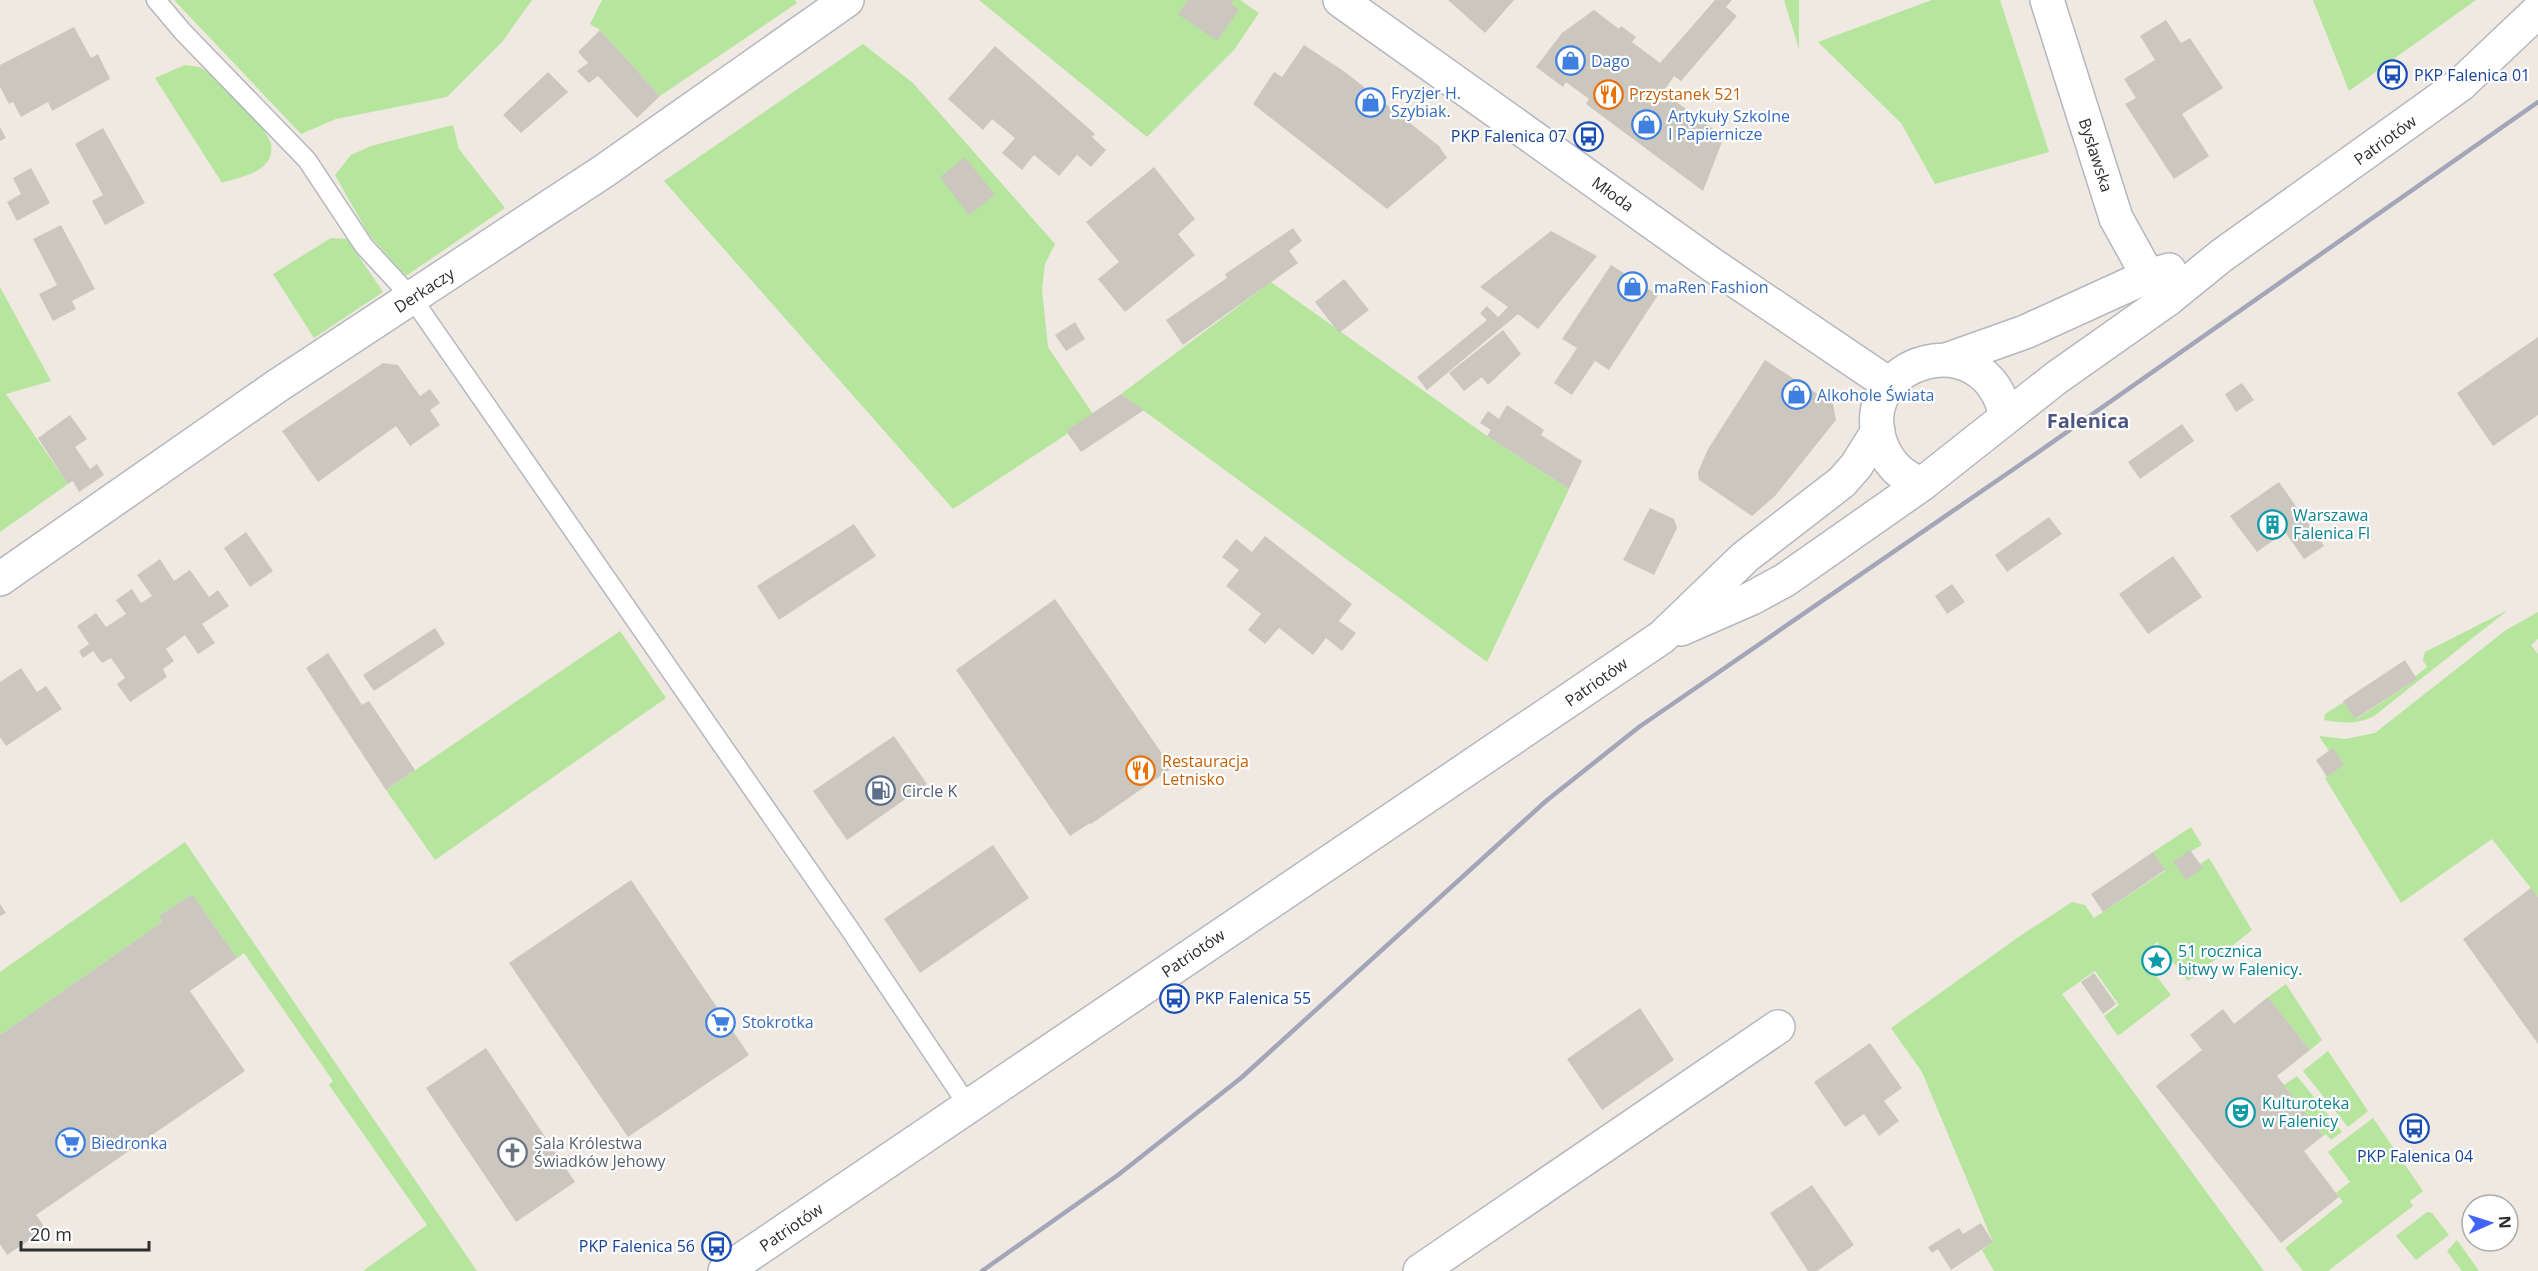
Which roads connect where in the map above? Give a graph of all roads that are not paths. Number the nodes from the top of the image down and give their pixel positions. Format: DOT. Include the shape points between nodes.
graph roads {
  1 [pos="156,0"];
  2 [pos="847,0"];
  3 [pos="1340,0"];
  4 [pos="2047,0"];
  5 [pos="2538,11"];
  6 [pos="2158,287"];
  7 [pos="412,298"];
  8 [pos="1949,359"];
  9 [pos="1890,385"];
  10 [pos="2006,417"];
  11 [pos="1878,431"];
  12 [pos="1922,484"];
  13 [pos="0,579"];
  14 [pos="1662,637"];
  15 [pos="1778,1027"];
  16 [pos="969,1107"];
  17 [pos="725,1271"];
  18 [pos="1420,1271"];
  1 -- 7 [label="lane" via="307,160 364,246"];
  2 -- 7 [label="main road, Derkaczy" via="604,171"];
  3 -- 9 [label="main road, Młoda" via="1711,264"];
  4 -- 6 [label="main road, Bysławska" via="2116,218"];
  5 -- 6 [label="main road, Patriotów" via="2462,84 2221,256"];
  6 -- 8 [label="main road, Patriotów"];
  6 -- 10 [label="main road, Patriotów"];
  7 -- 13 [label="main road, Derkaczy" via="277,386"];
  7 -- 16 [label="lane"];
  8 -- 9 [label="main road" via="1911,366"];
  8 -- 10 [label="main road" via="1984,375 2001,399"];
  9 -- 11 [label="main road" via="1880,407"];
  10 -- 12 [label="main road"];
  11 -- 12 [label="main road" via="1884,452 1897,470"];
  11 -- 14 [label="main road, Patriotów" via="1842,482 1745,557"];
  12 -- 14 [label="main road, Patriotów" via="1785,580"];
  14 -- 16 [label="main road, Patriotów"];
  15 -- 18 [label="main road"];
  16 -- 17 [label="main road, Patriotów"];
}
